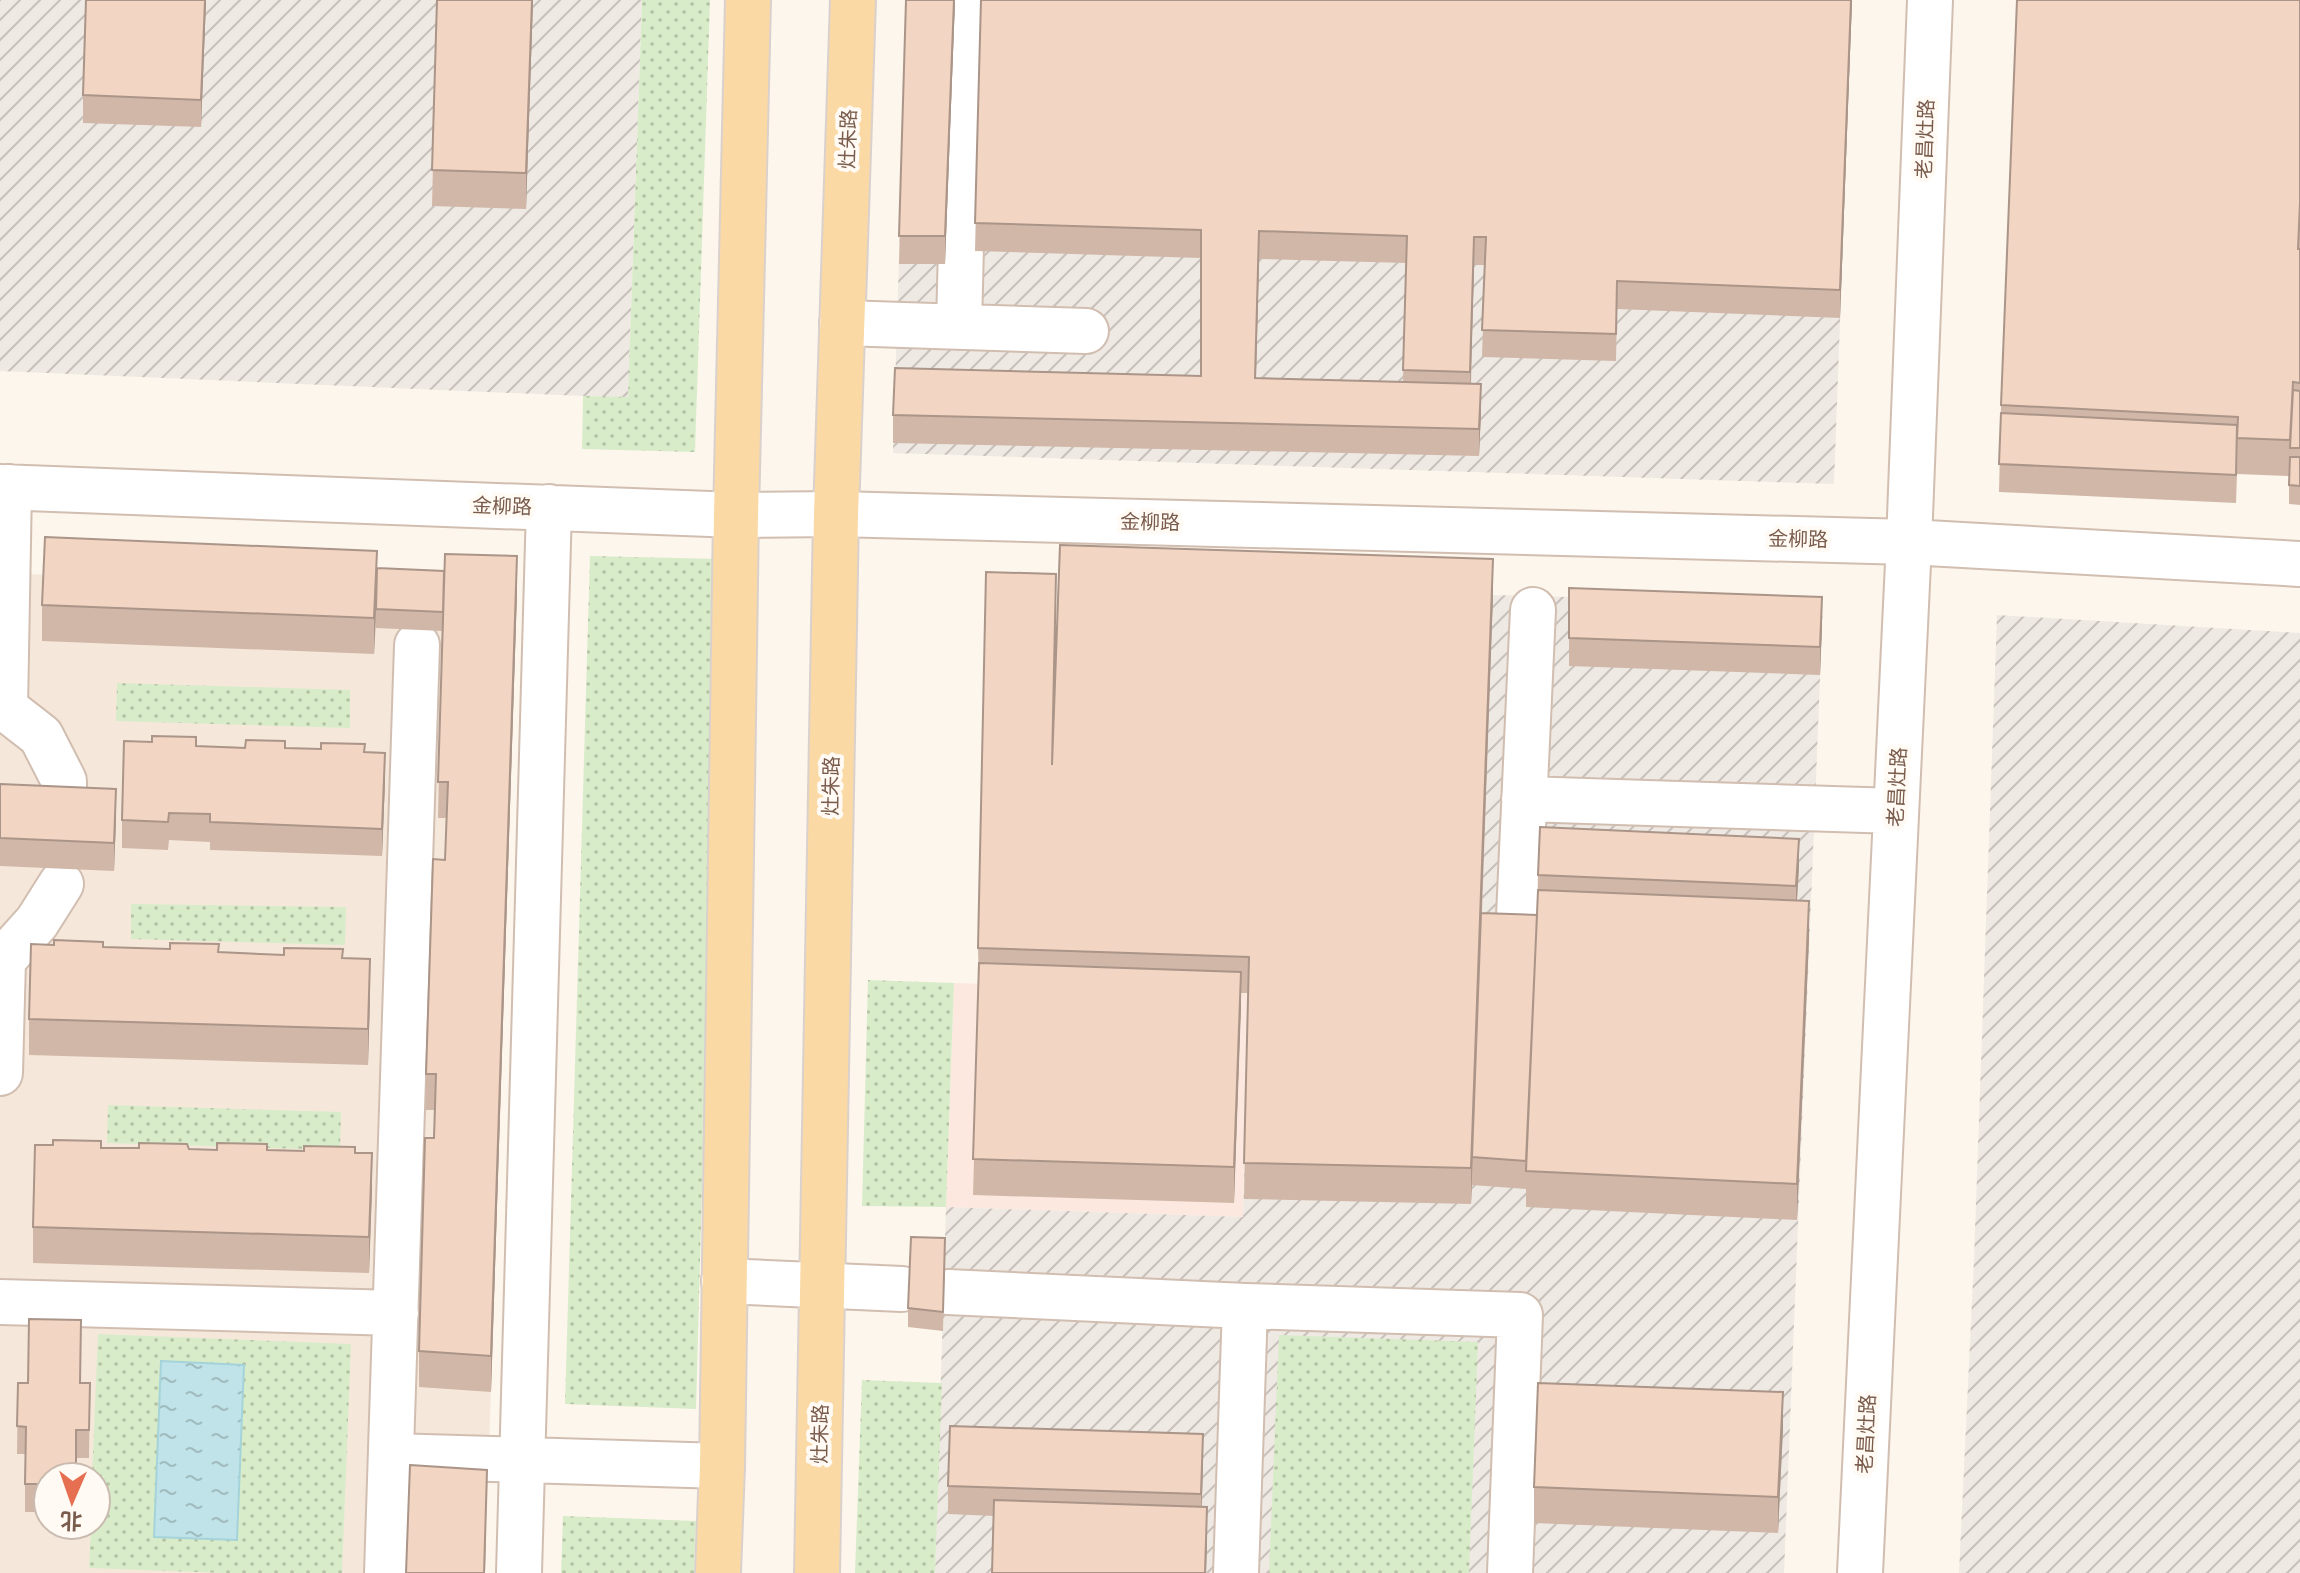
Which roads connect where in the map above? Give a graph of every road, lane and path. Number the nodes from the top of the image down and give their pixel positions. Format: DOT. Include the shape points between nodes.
graph roads {
  1 [pos="748,0"];
  2 [pos="853,0"];
  3 [pos="967,0"];
  4 [pos="1930,0"];
  5 [pos="842,323"];
  6 [pos="959,327"];
  7 [pos="1086,331"];
  8 [pos="5,487"];
  9 [pos="549,507"];
  10 [pos="836,514"];
  11 [pos="736,515"];
  12 [pos="1909,542"];
  13 [pos="2300,564"];
  14 [pos="1533,610"];
  15 [pos="417,645"];
  16 [pos="1524,799"];
  17 [pos="64,803"];
  18 [pos="1896,811"];
  19 [pos="61,884"];
  20 [pos="1519,916"];
  21 [pos="0,1073"];
  22 [pos="724,1281"];
  23 [pos="823,1285"];
  24 [pos="902,1289"];
  25 [pos="948,1292"];
  26 [pos="0,1302"];
  27 [pos="1245,1306"];
  28 [pos="396,1313"];
  29 [pos="391,1456"];
  30 [pos="522,1460"];
  31 [pos="722,1466"];
  32 [pos="387,1573"];
  33 [pos="519,1573"];
  34 [pos="718,1573"];
  35 [pos="817,1573"];
  36 [pos="1236,1573"];
  37 [pos="1510,1573"];
  38 [pos="1860,1573"];
  1 -- 11 [label="main road"];
  2 -- 5 [label="main road, 灶朱路"];
  3 -- 6 [label="street"];
  4 -- 12 [label="street, 老昌灶路"];
  5 -- 6 [label="street"];
  5 -- 10 [label="main road, 灶朱路"];
  6 -- 7 [label="street"];
  8 -- 9 [label="street, 金柳路"];
  8 -- 17 [label="street" via="5,708 41,736 64,781"];
  9 -- 11 [label="street, 金柳路"];
  9 -- 30 [label="street"];
  10 -- 11 [label="street, 金柳路"];
  10 -- 12 [label="street, 金柳路"];
  10 -- 23 [label="main road, 灶朱路"];
  11 -- 22 [label="main road"];
  12 -- 13 [label="street, 金柳路"];
  12 -- 18 [label="street, 老昌灶路"];
  14 -- 16 [label="street"];
  15 -- 28 [label="street"];
  16 -- 18 [label="street"];
  16 -- 20 [label="street"];
  18 -- 38 [label="street, 老昌灶路"];
  19 -- 21 [label="street" via="3,960"];
  22 -- 23 [label="street"];
  22 -- 31 [label="main road"];
  23 -- 24 [label="street"];
  23 -- 35 [label="main road, 灶朱路"];
  25 -- 27 [label="street"];
  26 -- 28 [label="street"];
  27 -- 36 [label="street"];
  27 -- 37 [label="street" via="1520,1315"];
  28 -- 29 [label="street"];
  29 -- 30 [label="street"];
  29 -- 32 [label="street"];
  30 -- 31 [label="street"];
  30 -- 33 [label="street"];
  31 -- 34 [label="main road"];
}
